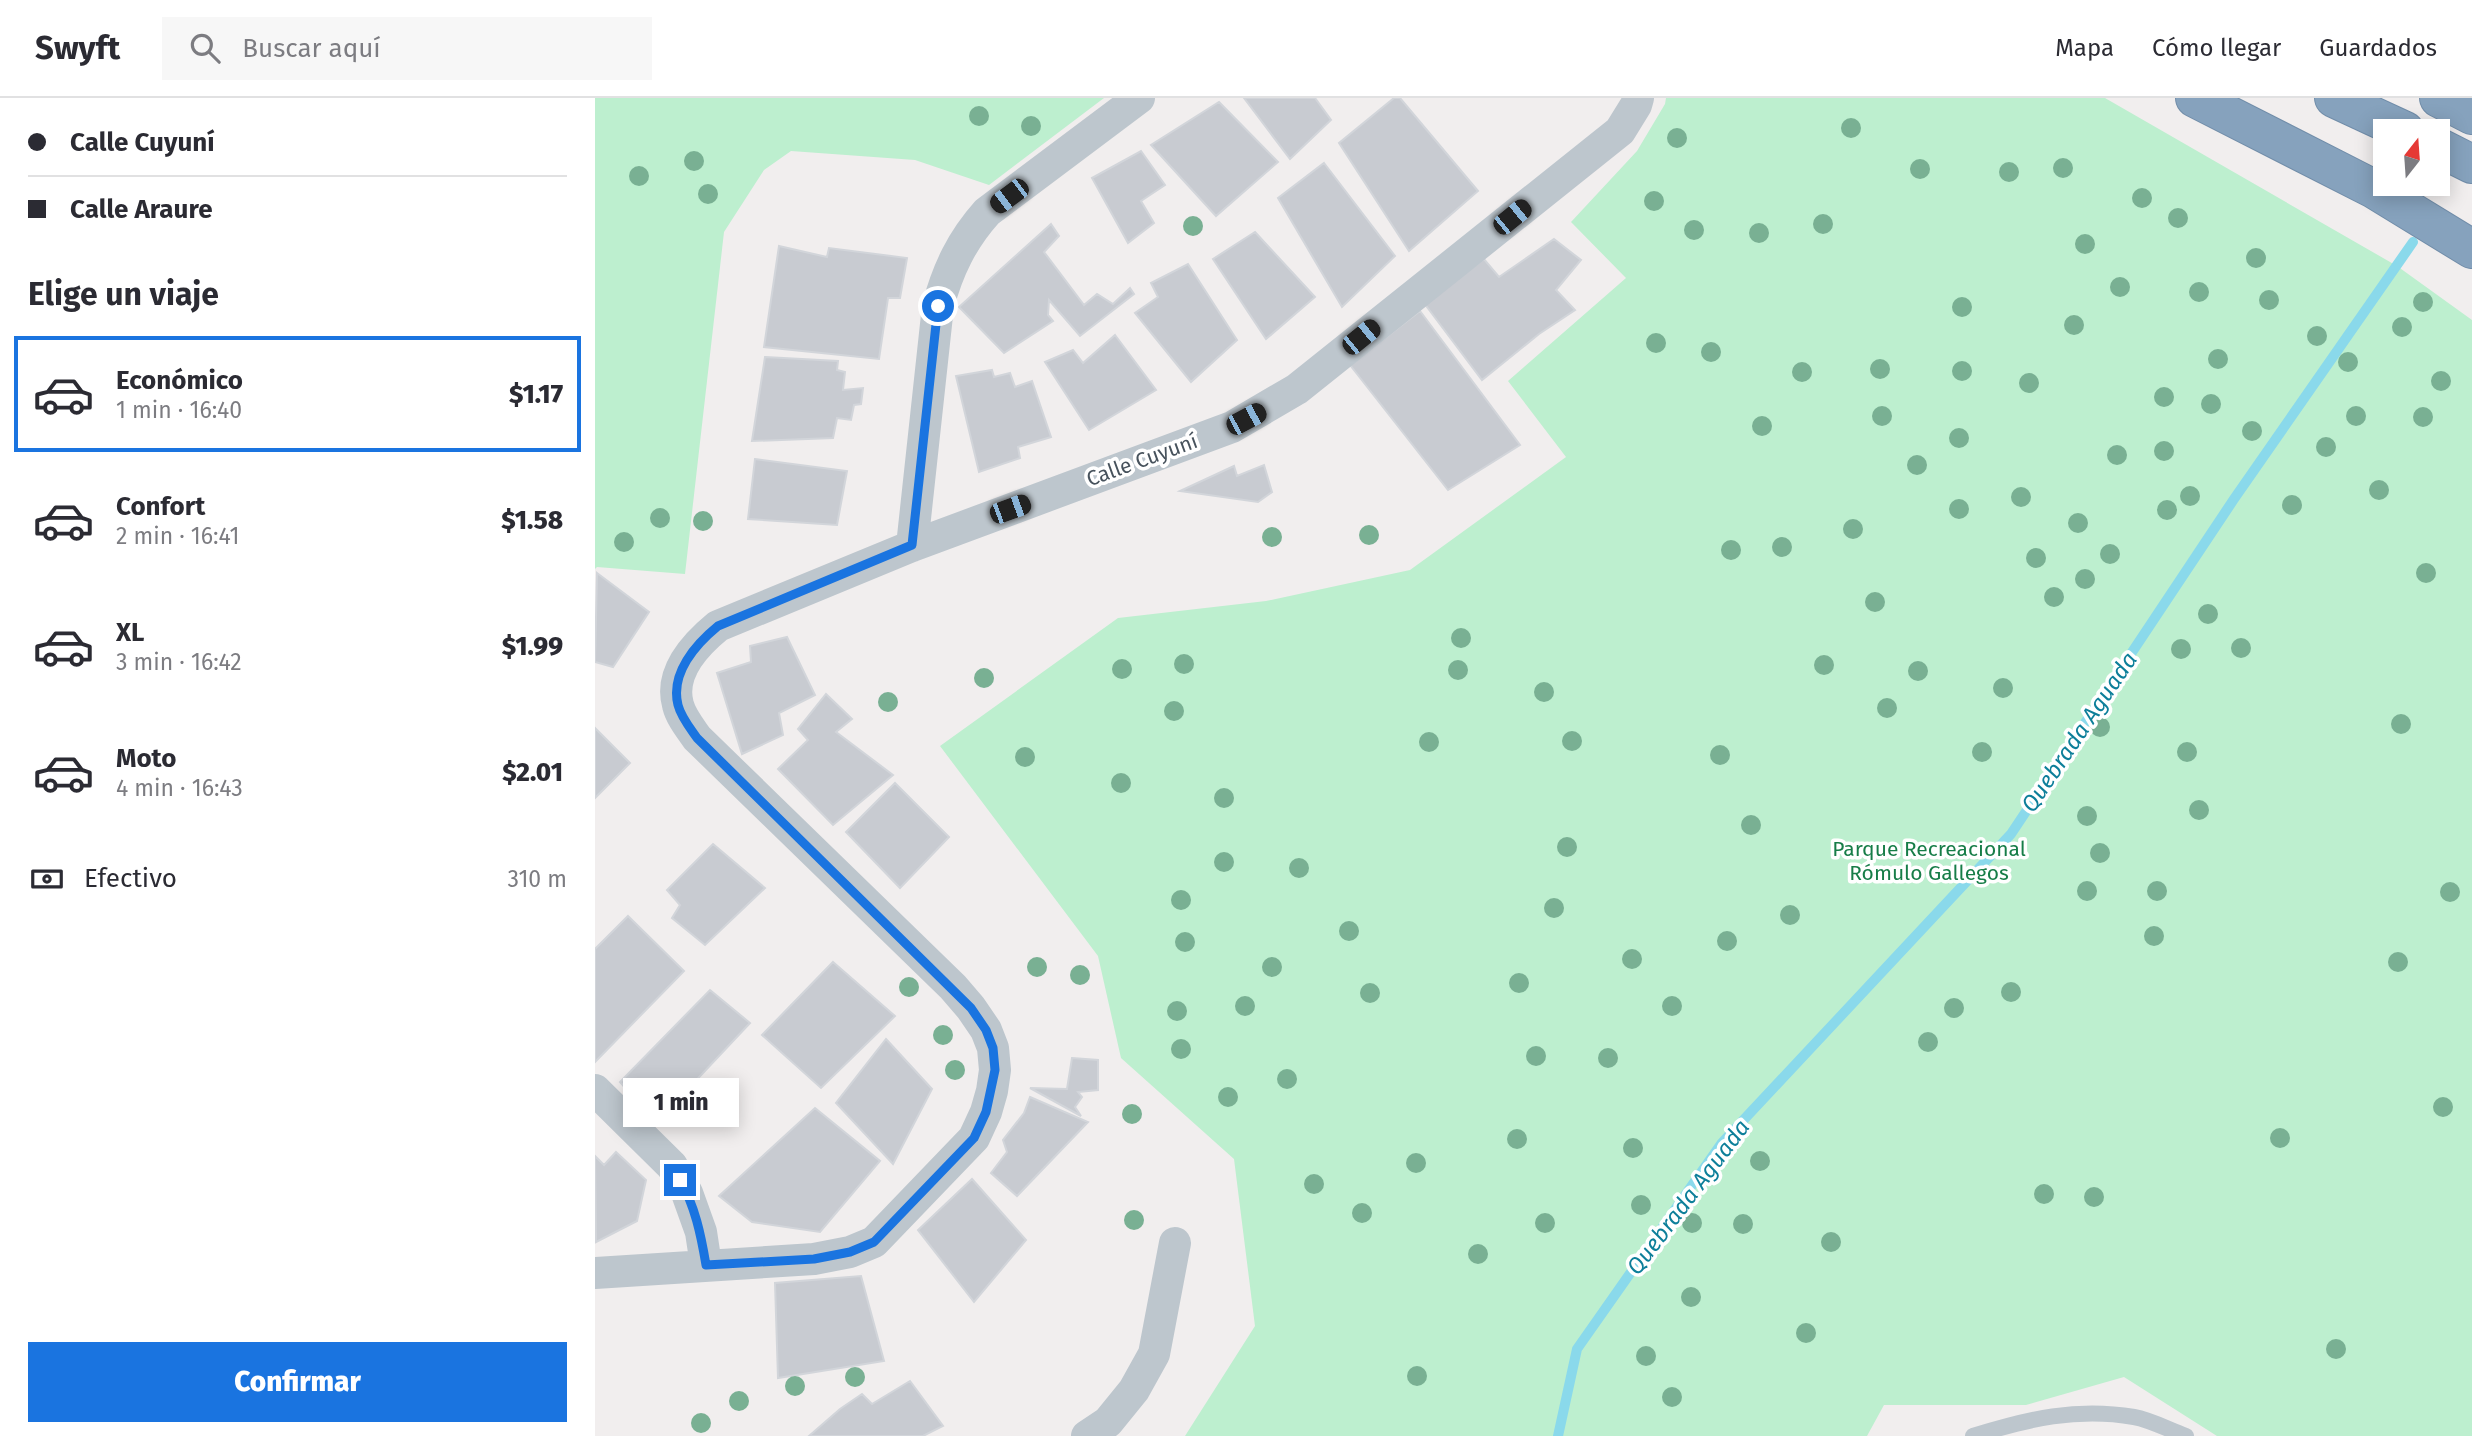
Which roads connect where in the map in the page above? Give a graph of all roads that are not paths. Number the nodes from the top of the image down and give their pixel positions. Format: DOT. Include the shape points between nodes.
graph roads {
  1 [pos="1139,98"];
  2 [pos="1638,98"];
  3 [pos="2195,98"];
  4 [pos="2334,98"];
  5 [pos="2439,98"];
  6 [pos="2472,115"];
  7 [pos="2379,119"];
  8 [pos="2450,153"];
  9 [pos="2472,164"];
  10 [pos="2472,249"];
  11 [pos="912,545"];
  12 [pos="595,1090"];
  13 [pos="1175,1243"];
  14 [pos="706,1265"];
  15 [pos="595,1273"];
  16 [pos="1087,1436"];
  17 [pos="1973,1436"];
  18 [pos="2186,1436"];
  1 -- 11 [label="street" via="987,212 956,255 938,306"];
  2 -- 11 [label="street, Calle Cuyuní" via="1620,131 1261,412 1232,427"];
  3 -- 10 [label="highway" via="2374,189"];
  4 -- 7 [label="highway"];
  5 -- 6 [label="highway"];
  8 -- 9 [label="highway"];
  11 -- 14 [label="street, Calle Cuyuní" via="718,626 686,660 678,680 677,703 697,738 971,1008 993,1048 995,1070 986,1112 974,1138 874,1242 814,1259"];
  12 -- 14 [label="street" via="672,1166 701,1232"];
  13 -- 16 [label="street" via="1154,1354 1134,1390 1108,1422"];
  14 -- 15 [label="street, Calle Cuyuní"];
  17 -- 18 [label="lane" via="2022,1421 2083,1412 2137,1418"];
}
